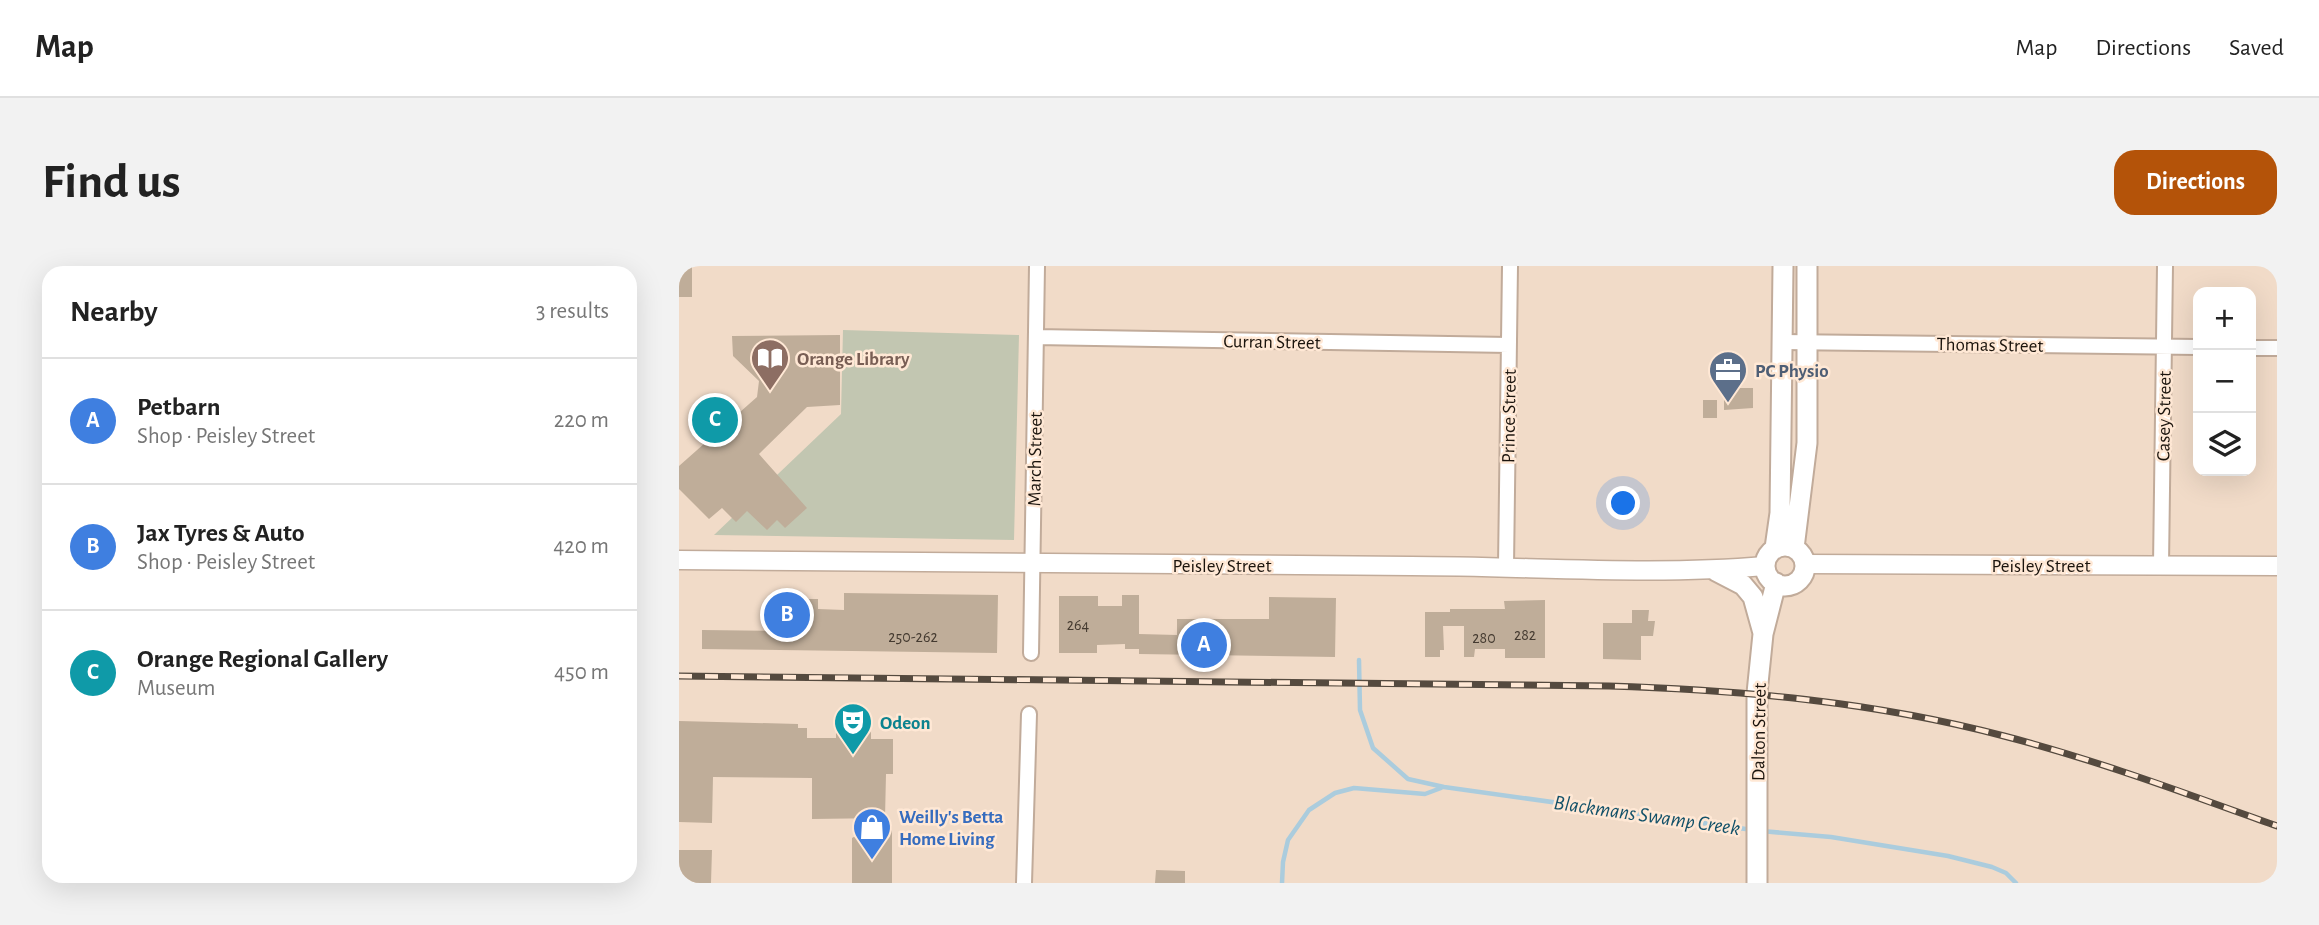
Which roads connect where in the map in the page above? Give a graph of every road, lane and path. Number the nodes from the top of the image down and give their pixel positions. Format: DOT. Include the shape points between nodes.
graph roads {
  1 [pos="1037,266"];
  2 [pos="1510,266"];
  3 [pos="1783,266"];
  4 [pos="1807,266"];
  5 [pos="2165,266"];
  6 [pos="1036,337"];
  7 [pos="1782,342"];
  8 [pos="1807,342"];
  9 [pos="1509,345"];
  10 [pos="2164,346"];
  11 [pos="2193,346"];
  12 [pos="2256,348"];
  13 [pos="2277,348"];
  14 [pos="1791,553"];
  15 [pos="679,560"];
  16 [pos="1033,565"];
  17 [pos="2161,565"];
  18 [pos="1506,566"];
  19 [pos="1765,566"];
  20 [pos="2277,566"];
  21 [pos="1716,571"];
  22 [pos="1776,583"];
  23 [pos="1763,634"];
  24 [pos="1031,653"];
  25 [pos="1029,714"];
  26 [pos="1024,883"];
  27 [pos="1757,883"];
  1 -- 6 [label="street, March Street"];
  2 -- 9 [label="street, Prince Street"];
  3 -- 7 [label="main road"];
  4 -- 8 [label="main road"];
  5 -- 10 [label="street, Casey Street"];
  6 -- 9 [label="street, Curran Street"];
  6 -- 16 [label="street, March Street"];
  7 -- 8 [label="street, Thomas Street"];
  7 -- 14 [label="main road" via="1780,513"];
  8 -- 10 [label="street, Thomas Street"];
  8 -- 14 [label="main road" via="1807,443"];
  9 -- 18 [label="street, Prince Street"];
  10 -- 11 [label="street, Thomas Street"];
  10 -- 17 [label="street, Casey Street"];
  12 -- 13 [label="street"];
  14 -- 17 [label="street, Peisley Street"];
  14 -- 19 [label="main road" via="1768,556"];
  14 -- 22 [label="main road" via="1799,580 1788,585"];
  15 -- 16 [label="street, Peisley Street"];
  16 -- 18 [label="street, Peisley Street"];
  16 -- 24 [label="street, March Street"];
  17 -- 20 [label="street, Peisley Street"];
  18 -- 21 [label="street, Peisley Street"];
  19 -- 21 [label="street, Peisley Street"];
  19 -- 22 [label="main road"];
  21 -- 23 [label="main road" via="1743,584 1753,597"];
  22 -- 23 [label="main road, Dalton Street"];
  23 -- 27 [label="main road, Dalton Street" via="1757,693"];
  25 -- 26 [label="street"];
}
